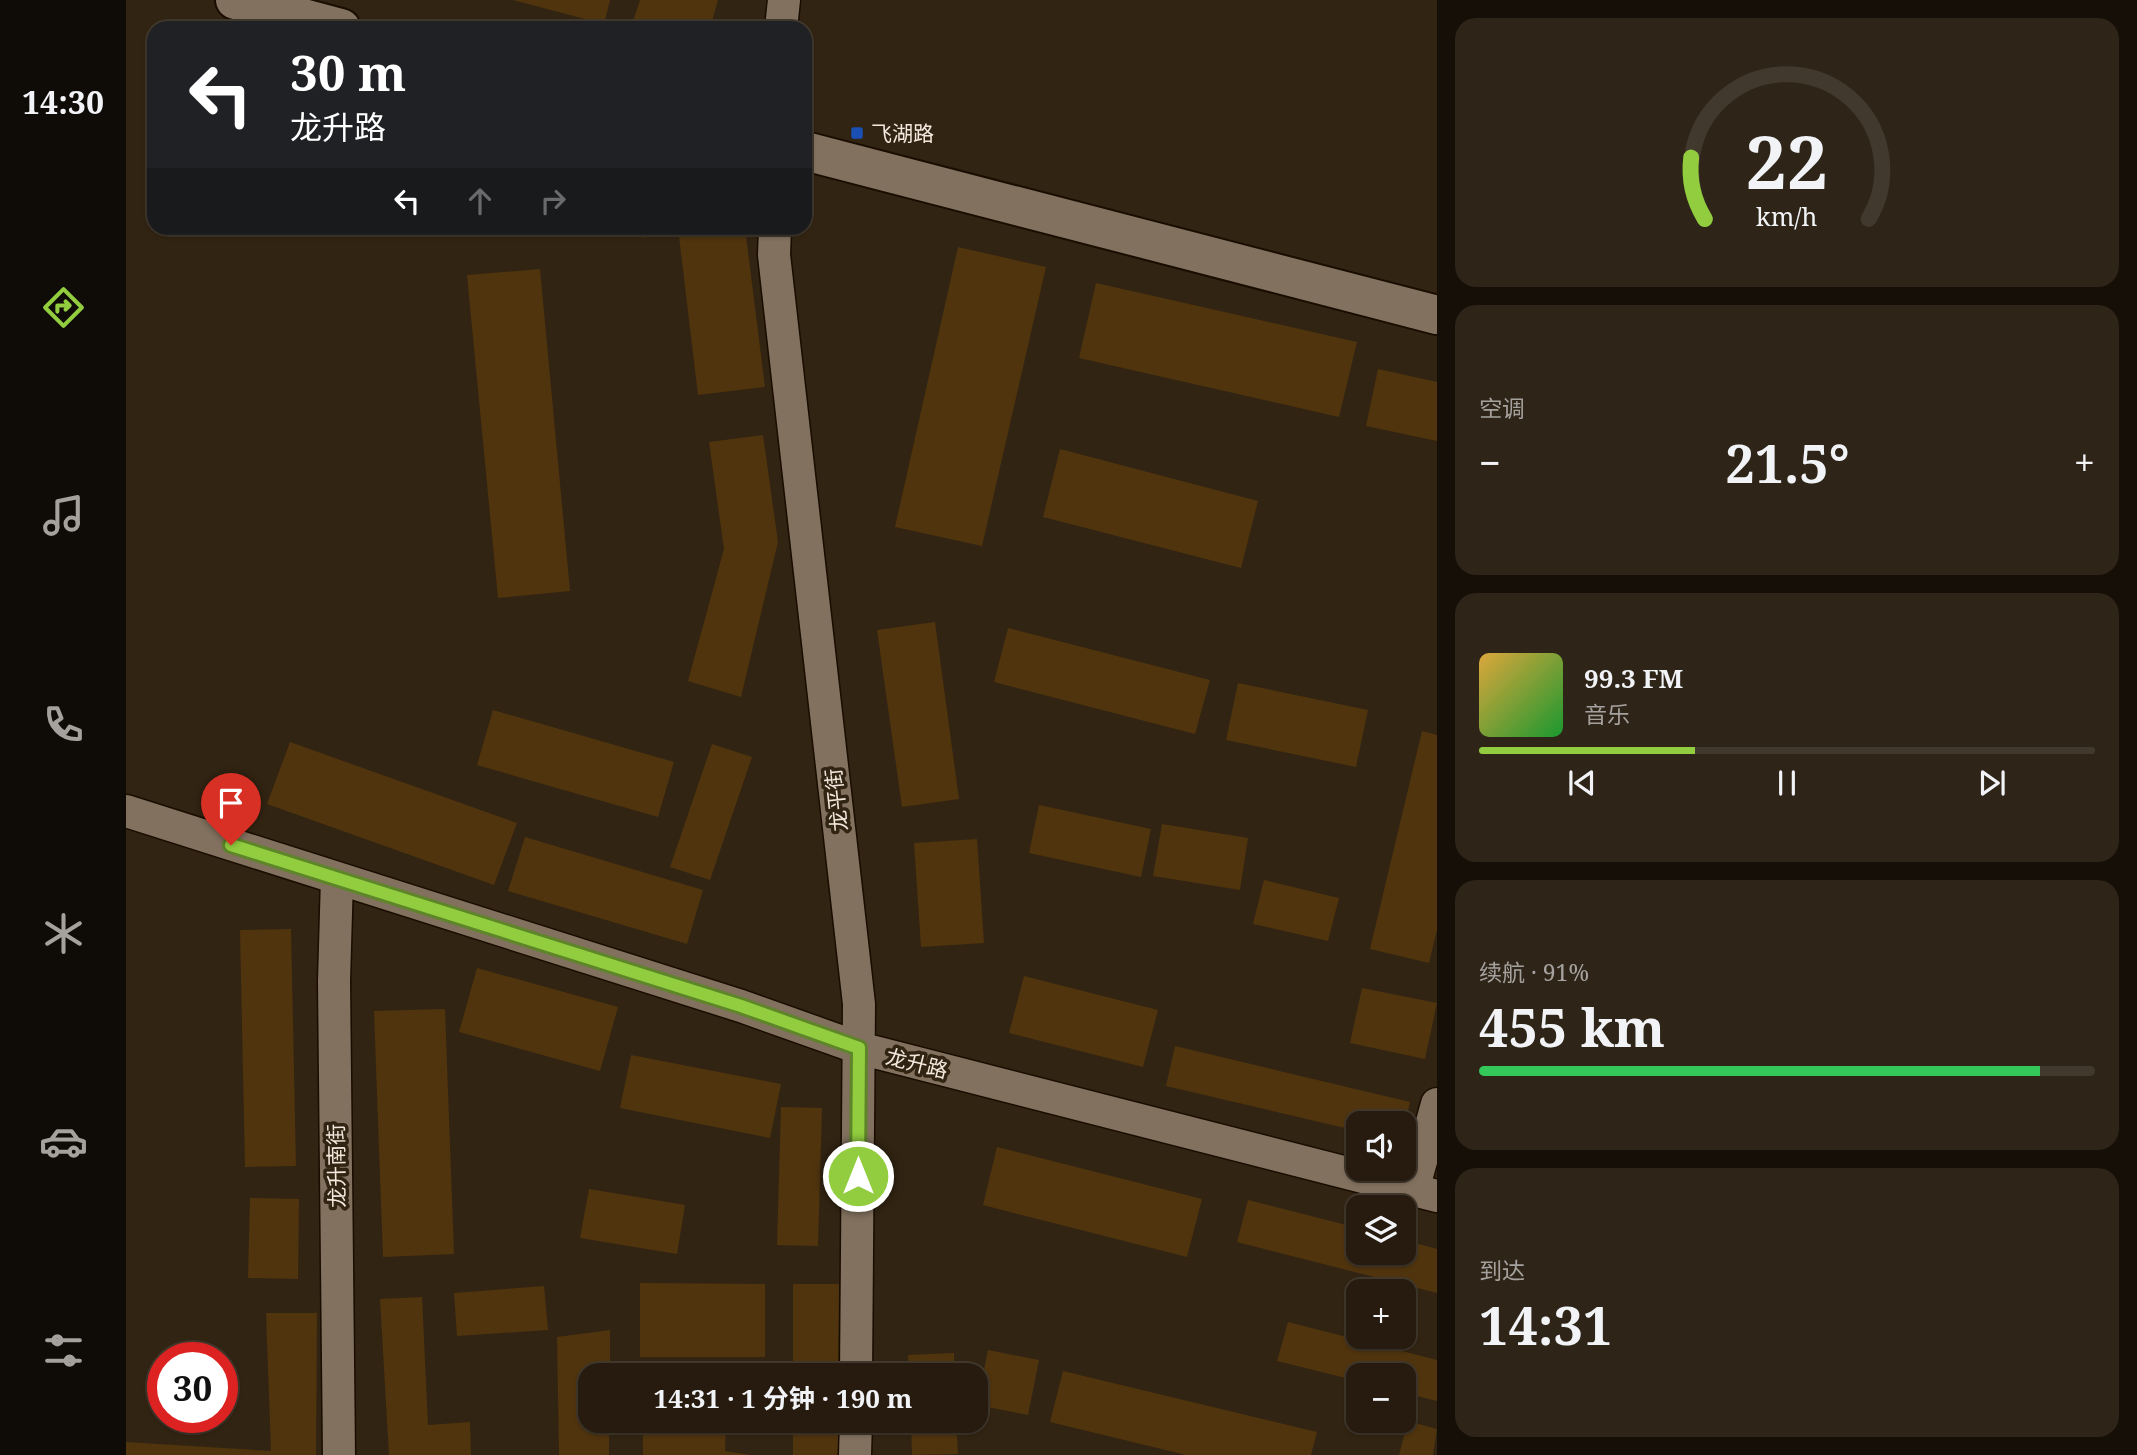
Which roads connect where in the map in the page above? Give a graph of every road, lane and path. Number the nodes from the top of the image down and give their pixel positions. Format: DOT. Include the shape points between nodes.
graph roads {
  1 [pos="235,0"];
  2 [pos="784,0"];
  3 [pos="314,21"];
  4 [pos="782,21"];
  5 [pos="812,152"];
  6 [pos="775,235"];
  7 [pos="1437,316"];
  8 [pos="126,811"];
  9 [pos="337,878"];
  10 [pos="859,1048"];
  11 [pos="1437,1104"];
  12 [pos="1425,1193"];
  13 [pos="856,1363"];
  14 [pos="856,1433"];
  15 [pos="338,1455"];
  16 [pos="855,1455"];
  1 -- 3 [label="street"];
  2 -- 4 [label="street"];
  5 -- 7 [label="street"];
  6 -- 10 [label="street, 龙平街" via="859,1004"];
  8 -- 9 [label="street, 龙升路"];
  9 -- 10 [label="street, 龙升路"];
  9 -- 15 [label="street, 龙升南街"];
  10 -- 12 [label="street, 龙升路"];
  10 -- 13 [label="street, 龙平街"];
  11 -- 12 [label="street"];
  14 -- 16 [label="street"];
}
